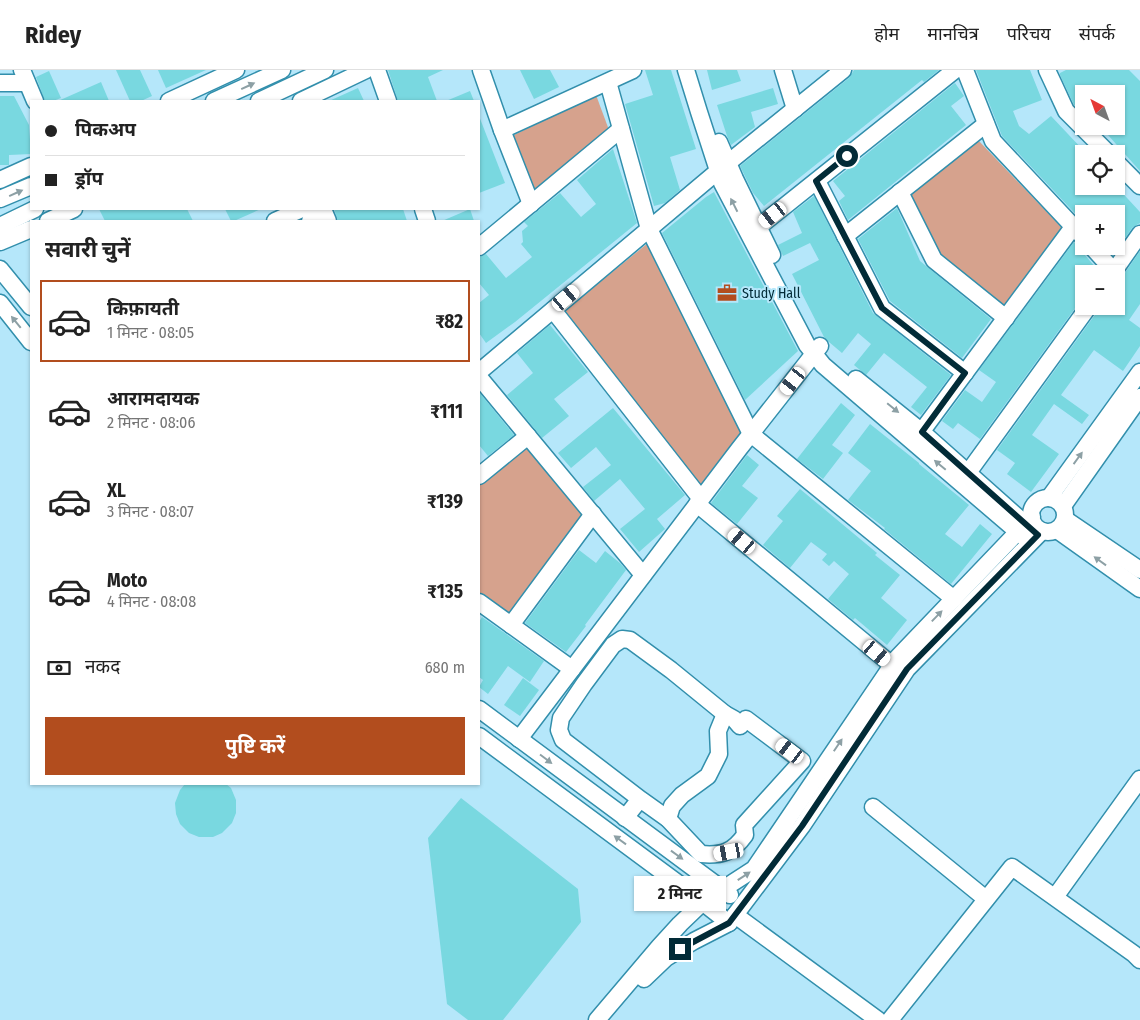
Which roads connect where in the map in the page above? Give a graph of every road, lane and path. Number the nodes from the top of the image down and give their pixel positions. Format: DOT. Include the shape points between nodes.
graph roads {
  1 [pos="236,70"];
  2 [pos="282,70"];
  3 [pos="325,70"];
  4 [pos="366,70"];
  5 [pos="378,70"];
  6 [pos="481,70"];
  7 [pos="633,70"];
  8 [pos="686,70"];
  9 [pos="698,70"];
  10 [pos="783,70"];
  11 [pos="843,70"];
  12 [pos="955,70"];
  13 [pos="965,70"];
  14 [pos="1047,70"];
  15 [pos="24,77"];
  16 [pos="608,82"];
  17 [pos="0,83"];
  18 [pos="35,100"];
  19 [pos="171,100"];
  20 [pos="216,100"];
  21 [pos="261,100"];
  22 [pos="303,100"];
  23 [pos="388,100"];
  24 [pos="795,109"];
  25 [pos="986,124"];
  26 [pos="502,130"];
  27 [pos="621,130"];
  28 [pos="1100,145"];
  29 [pos="30,166"];
  30 [pos="723,167"];
  31 [pos="1125,171"];
  32 [pos="0,180"];
  33 [pos="816,181"];
  34 [pos="30,186"];
  35 [pos="1140,186"];
  36 [pos="900,192"];
  37 [pos="0,199"];
  38 [pos="531,204"];
  39 [pos="33,210"];
  40 [pos="72,210"];
  41 [pos="300,210"];
  42 [pos="50,220"];
  43 [pos="277,220"];
  44 [pos="0,226"];
  45 [pos="30,229"];
  46 [pos="649,229"];
  47 [pos="754,230"];
  48 [pos="1075,230"];
  49 [pos="1140,234"];
  50 [pos="845,236"];
  51 [pos="1075,237"];
  52 [pos="0,242"];
  53 [pos="480,246"];
  54 [pos="1099,255"];
  55 [pos="1107,265"];
  56 [pos="1118,265"];
  57 [pos="0,269"];
  58 [pos="0,303"];
  59 [pos="30,306"];
  60 [pos="552,310"];
  61 [pos="1082,315"];
  62 [pos="1006,318"];
  63 [pos="30,341"];
  64 [pos="817,350"];
  65 [pos="480,371"];
  66 [pos="1140,372"];
  67 [pos="965,373"];
  68 [pos="480,378"];
  69 [pos="1140,397"];
  70 [pos="751,434"];
  71 [pos="528,436"];
  72 [pos="917,437"];
  73 [pos="480,475"];
  74 [pos="964,478"];
  75 [pos="699,501"];
  76 [pos="593,514"];
  77 [pos="1042,523"];
  78 [pos="1140,570"];
  79 [pos="643,575"];
  80 [pos="1140,589"];
  81 [pos="954,599"];
  82 [pos="480,603"];
  83 [pos="511,625"];
  84 [pos="892,665"];
  85 [pos="572,669"];
  86 [pos="480,710"];
  87 [pos="725,714"];
  88 [pos="480,737"];
  89 [pos="519,739"];
  90 [pos="1140,780"];
  91 [pos="640,799"];
  92 [pos="873,807"];
  93 [pos="625,818"];
  94 [pos="668,820"];
  95 [pos="723,889"];
  96 [pos="1055,897"];
  97 [pos="986,900"];
  98 [pos="703,902"];
  99 [pos="736,914"];
  100 [pos="1140,960"];
  101 [pos="597,1020"];
  102 [pos="611,1020"];
  103 [pos="878,1020"];
  104 [pos="890,1020"];
  1 -- 19 [label="street"];
  20 -- 2 [label="street, one-way"];
  3 -- 21 [label="street"];
  4 -- 22 [label="street"];
  5 -- 23 [label="street"];
  6 -- 26 [label="street"];
  7 -- 16 [label="street"];
  8 -- 30 [label="street" via="699,112"];
  9 -- 30 [label="street" via="721,146"];
  10 -- 24 [label="street"];
  11 -- 24 [label="street"];
  12 -- 33 [label="street"];
  13 -- 25 [label="street"];
  14 -- 28 [label="street" via="1066,111"];
  15 -- 17 [label="street"];
  15 -- 18 [label="street"];
  16 -- 26 [label="street"];
  16 -- 27 [label="street"];
  24 -- 30 [label="street"];
  25 -- 36 [label="street"];
  25 -- 48 [label="street" via="993,141"];
  26 -- 38 [label="street"];
  27 -- 38 [label="street"];
  27 -- 46 [label="street"];
  29 -- 32 [label="street"];
  30 -- 46 [label="street"];
  30 -- 47 [label="street" via="734,179"];
  31 -- 35 [label="street"];
  33 -- 47 [label="street"];
  33 -- 50 [label="street"];
  37 -- 34 [label="street, one-way"];
  36 -- 50 [label="street"];
  36 -- 62 [label="street" via="934,260"];
  38 -- 53 [label="street"];
  39 -- 44 [label="street"];
  40 -- 42 [label="street"];
  41 -- 43 [label="street"];
  45 -- 52 [label="street"];
  46 -- 60 [label="street"];
  46 -- 70 [label="street"];
  47 -- 64 [label="street"];
  49 -- 56 [label="street"];
  50 -- 67 [label="street" via="882,308"];
  51 -- 62 [label="street"];
  54 -- 55 [label="street"];
  57 -- 59 [label="street"];
  63 -- 58 [label="street, one-way"];
  60 -- 65 [label="street"];
  60 -- 75 [label="street"];
  61 -- 74 [label="street"];
  62 -- 67 [label="street"];
  64 -- 70 [label="street"];
  64 -- 72 [label="street"];
  77 -- 66 [label="street, one-way"];
  67 -- 72 [label="street"];
  68 -- 71 [label="street"];
  69 -- 77 [label="street"];
  70 -- 75 [label="street"];
  70 -- 81 [label="street"];
  71 -- 73 [label="street"];
  71 -- 76 [label="street"];
  72 -- 74 [label="street"];
  74 -- 77 [label="street"];
  75 -- 79 [label="street"];
  75 -- 84 [label="street"];
  76 -- 79 [label="street"];
  76 -- 83 [label="street"];
  77 -- 78 [label="street"];
  80 -- 77 [label="street, one-way"];
  77 -- 81 [label="street"];
  77 -- 99 [label="street" via="907,669 802,826"];
  79 -- 85 [label="street"];
  84 -- 81 [label="street, one-way"];
  82 -- 83 [label="street"];
  83 -- 85 [label="street"];
  95 -- 84 [label="street, one-way" via="754,868"];
  85 -- 89 [label="street"];
  86 -- 89 [label="street"];
  87 -- 91 [label="street" via="630,640 622,639 612,645 561,718 560,730 563,740"];
  87 -- 94 [label="street" via="718,731 719,754 708,776 682,795 672,806"];
  87 -- 94 [label="street" via="740,726 746,720 802,761 744,825 746,835 729,852 701,854"];
  98 -- 88 [label="street, one-way"];
  89 -- 93 [label="street, one-way"];
  90 -- 96 [label="street"];
  91 -- 93 [label="street"];
  91 -- 94 [label="street"];
  92 -- 97 [label="street"];
  93 -- 95 [label="street, one-way"];
  95 -- 98 [label="street"];
  95 -- 99 [label="street"];
  96 -- 97 [label="street" via="1012,867"];
  96 -- 100 [label="street"];
  97 -- 104 [label="street"];
  98 -- 99 [label="street"];
  98 -- 101 [label="street" via="659,947"];
  99 -- 102 [label="street" via="666,958 642,981"];
  99 -- 103 [label="street"];
}
